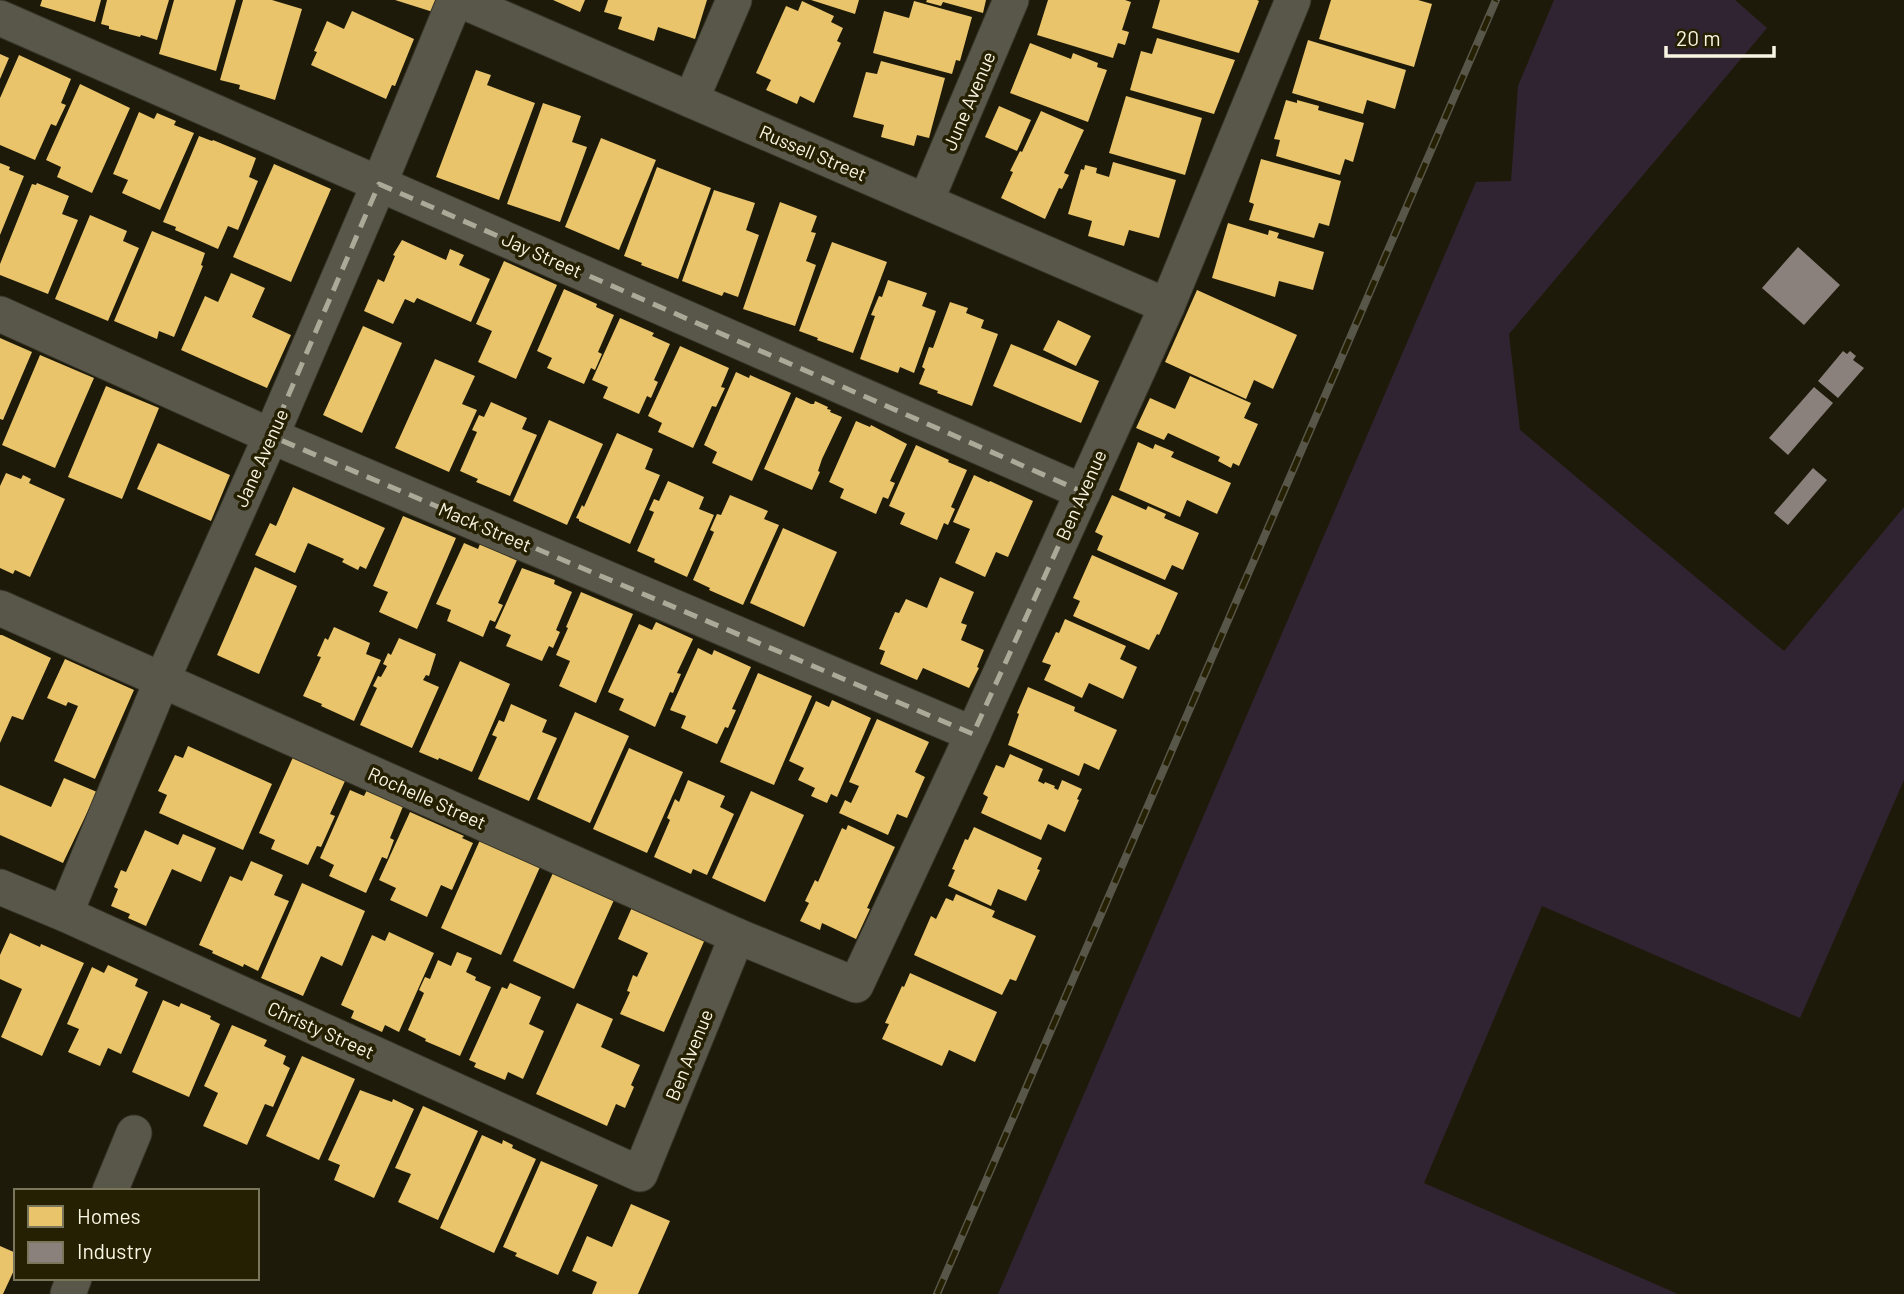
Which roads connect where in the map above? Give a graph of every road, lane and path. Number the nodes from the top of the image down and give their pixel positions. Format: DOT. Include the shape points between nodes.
graph roads {
  1 [pos="457,0"];
  2 [pos="734,0"];
  3 [pos="1011,0"];
  4 [pos="1293,0"];
  5 [pos="0,18"];
  6 [pos="691,100"];
  7 [pos="379,184"];
  8 [pos="926,201"];
  9 [pos="1167,306"];
  10 [pos="0,314"];
  11 [pos="271,436"];
  12 [pos="1083,492"];
  13 [pos="0,608"];
  14 [pos="162,680"];
  15 [pos="973,734"];
  16 [pos="0,887"];
  17 [pos="65,914"];
  18 [pos="737,936"];
  19 [pos="856,985"];
  20 [pos="134,1133"];
  21 [pos="640,1174"];
  22 [pos="111,1189"];
  1 -- 6 [label="street, Russell Street"];
  1 -- 7 [label="street, Jane Avenue"];
  2 -- 6 [label="street"];
  3 -- 8 [label="street, June Avenue"];
  4 -- 9 [label="street, Ben Avenue"];
  5 -- 7 [label="street, Jay Street"];
  6 -- 8 [label="street, Russell Street"];
  7 -- 11 [label="street, Jane Avenue"];
  7 -- 12 [label="street, Jay Street"];
  8 -- 9 [label="street, Russell Street"];
  9 -- 12 [label="street, Ben Avenue"];
  10 -- 11 [label="street, Mack Street"];
  11 -- 14 [label="street, Jane Avenue"];
  11 -- 15 [label="street, Mack Street"];
  12 -- 15 [label="street, Ben Avenue"];
  13 -- 14 [label="street, Rochelle Street"];
  14 -- 17 [label="street, Jane Avenue"];
  14 -- 18 [label="street, Rochelle Street"];
  15 -- 19 [label="street, Ben Avenue"];
  16 -- 17 [label="street, Christy Street"];
  17 -- 21 [label="street, Christy Street"];
  18 -- 19 [label="street, Rochelle Street"];
  18 -- 21 [label="street, Ben Avenue"];
  20 -- 22 [label="street"];
}
